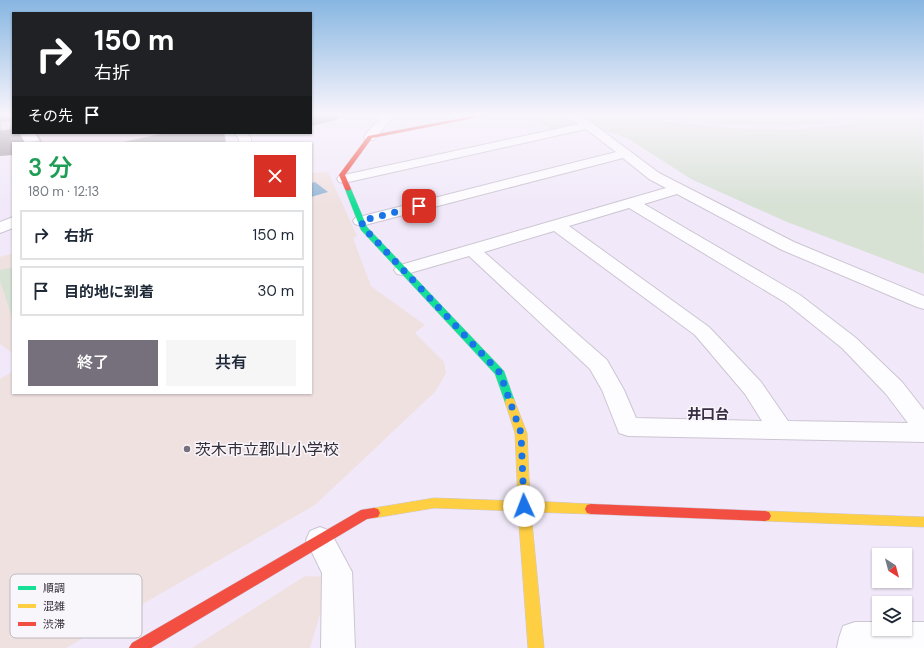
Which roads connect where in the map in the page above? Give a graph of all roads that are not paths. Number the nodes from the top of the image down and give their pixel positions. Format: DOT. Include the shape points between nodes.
graph roads {
  1 [pos="364,145"];
  2 [pos="497,145"];
  3 [pos="615,145"];
  4 [pos="626,154"];
  5 [pos="344,179"];
  6 [pos="679,189"];
  7 [pos="632,203"];
  8 [pos="361,221"];
  9 [pos="12,222"];
  10 [pos="557,225"];
  11 [pos="0,228"];
  12 [pos="472,250"];
  13 [pos="404,270"];
  14 [pos="924,303"];
  15 [pos="924,427"];
  16 [pos="780,430"];
  17 [pos="924,433"];
  18 [pos="524,506"];
  19 [pos="924,522"];
  20 [pos="320,540"];
  21 [pos="924,638"];
  22 [pos="137,648"];
  23 [pos="338,648"];
  24 [pos="536,648"];
  25 [pos="854,648"];
  1 -- 5 [label="street" via="342,175"];
  2 -- 5 [label="street"];
  3 -- 4 [label="street"];
  4 -- 6 [label="street" via="654,176"];
  4 -- 8 [label="street"];
  5 -- 8 [label="street"];
  6 -- 7 [label="street"];
  6 -- 14 [label="street" via="788,246"];
  7 -- 10 [label="street"];
  7 -- 15 [label="street" via="793,299 849,343 894,388"];
  8 -- 13 [label="street" via="364,228"];
  9 -- 11 [label="street"];
  10 -- 12 [label="street"];
  10 -- 16 [label="street" via="702,331 753,388"];
  12 -- 13 [label="street"];
  12 -- 16 [label="street" via="599,366 613,390 628,427"];
  13 -- 18 [label="street" via="500,373 521,433"];
  16 -- 17 [label="street"];
  18 -- 19 [label="street"];
  18 -- 20 [label="street" via="434,503 365,514"];
  18 -- 24 [label="street"];
  20 -- 22 [label="street"];
  20 -- 23 [label="street" via="336,572"];
  21 -- 25 [label="street" via="856,638"];
}
